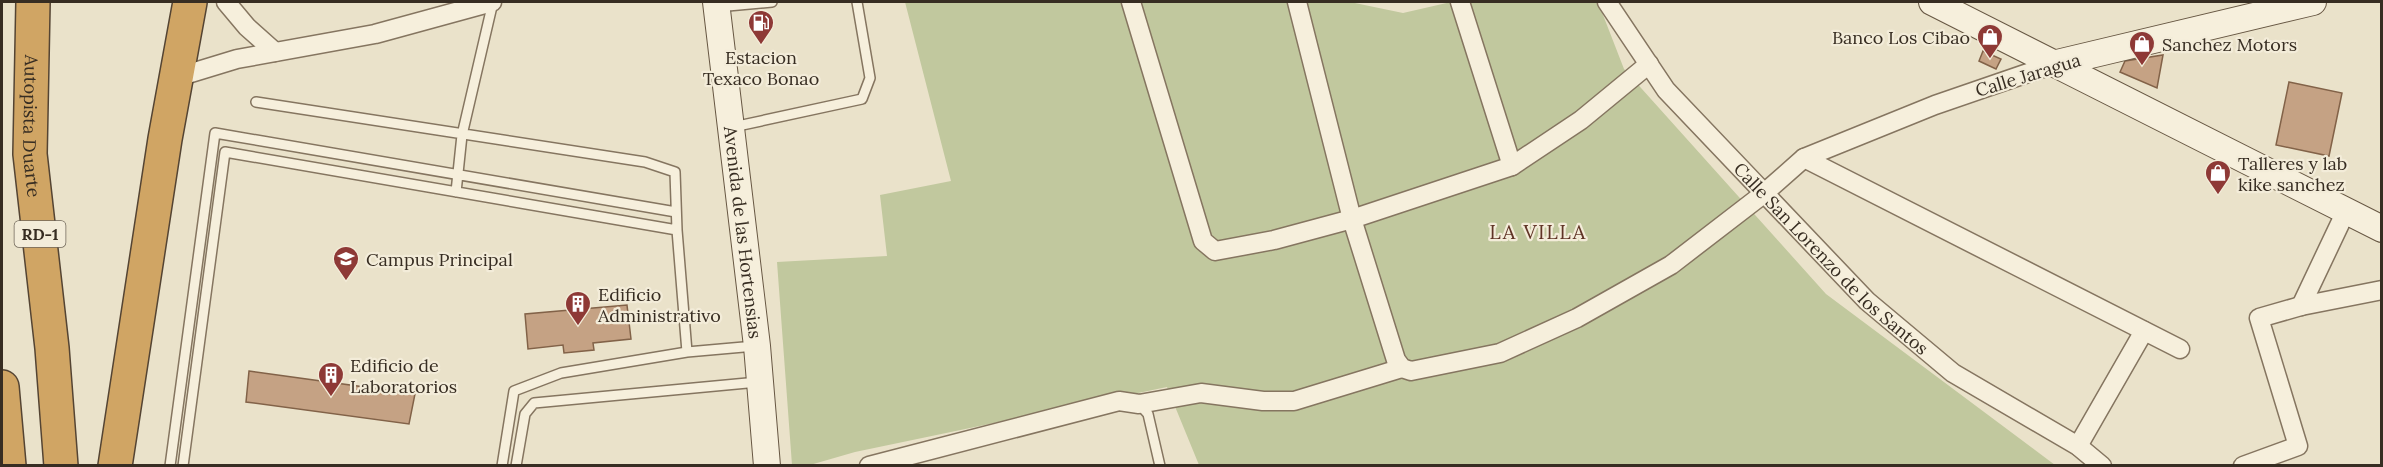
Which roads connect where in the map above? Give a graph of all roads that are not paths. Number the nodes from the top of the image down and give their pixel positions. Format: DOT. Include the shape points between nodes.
graph roads {
  1 [pos="33,2"];
  2 [pos="190,2"];
  3 [pos="226,2"];
  4 [pos="493,2"];
  5 [pos="772,2"];
  6 [pos="857,2"];
  7 [pos="1131,2"];
  8 [pos="1297,2"];
  9 [pos="1460,2"];
  10 [pos="1606,2"];
  11 [pos="1932,2"];
  12 [pos="2313,2"];
  13 [pos="716,4"];
  14 [pos="275,52"];
  15 [pos="2057,63"];
  16 [pos="1649,64"];
  17 [pos="178,77"];
  18 [pos="256,102"];
  19 [pos="730,127"];
  20 [pos="462,135"];
  21 [pos="1804,159"];
  22 [pos="1512,166"];
  23 [pos="458,175"];
  24 [pos="456,192"];
  25 [pos="1762,195"];
  26 [pos="676,212"];
  27 [pos="2346,212"];
  28 [pos="1352,219"];
  29 [pos="2382,229"];
  30 [pos="677,230"];
  31 [pos="2382,290"];
  32 [pos="2301,306"];
  33 [pos="2144,331"];
  34 [pos="757,345"];
  35 [pos="2180,349"];
  36 [pos="687,352"];
  37 [pos="1402,368"];
  38 [pos="758,382"];
  39 [pos="2,387"];
  40 [pos="1139,404"];
  41 [pos="2078,446"];
  42 [pos="908,460"];
  43 [pos="9,465"];
  44 [pos="61,465"];
  45 [pos="115,465"];
  46 [pos="170,465"];
  47 [pos="183,465"];
  48 [pos="502,465"];
  49 [pos="516,465"];
  50 [pos="767,465"];
  51 [pos="869,465"];
  52 [pos="1160,465"];
  53 [pos="2102,465"];
  54 [pos="2243,465"];
  1 -- 44 [label="highway, Autopista Duarte / RD-1" via="30,154"];
  2 -- 17 [label="highway"];
  3 -- 14 [label="street"];
  4 -- 14 [label="street" via="375,34"];
  4 -- 20 [label="lane"];
  5 -- 13 [label="lane"];
  6 -- 19 [label="lane" via="870,78 862,99"];
  7 -- 28 [label="street" via="1208,248 1222,252"];
  8 -- 28 [label="street"];
  9 -- 22 [label="street"];
  10 -- 16 [label="street, Calle San Lorenzo de los Santos"];
  11 -- 15 [label="main road"];
  12 -- 15 [label="main road, Calle Jaragua"];
  13 -- 19 [label="main road, Avenida de las Hortensias"];
  14 -- 17 [label="street"];
  15 -- 21 [label="street, Calle Jaragua" via="1935,105"];
  15 -- 27 [label="main road"];
  16 -- 22 [label="street" via="1581,120"];
  16 -- 25 [label="street, Calle San Lorenzo de los Santos" via="1666,90"];
  17 -- 45 [label="highway"];
  18 -- 20 [label="lane"];
  19 -- 34 [label="main road, Avenida de las Hortensias"];
  20 -- 23 [label="lane"];
  20 -- 26 [label="lane" via="645,162 675,172"];
  21 -- 25 [label="street, Calle Jaragua"];
  21 -- 33 [label="street"];
  22 -- 28 [label="street"];
  23 -- 24 [label="lane"];
  23 -- 26 [label="lane"];
  23 -- 46 [label="lane" via="215,133"];
  24 -- 30 [label="lane"];
  24 -- 47 [label="lane" via="225,152"];
  25 -- 37 [label="street, Calle Jaragua" via="1671,265 1577,318 1500,353 1411,371"];
  25 -- 41 [label="street, Calle San Lorenzo de los Santos" via="1867,302 1953,373"];
  26 -- 30 [label="lane"];
  27 -- 29 [label="main road"];
  27 -- 32 [label="street"];
  28 -- 37 [label="street" via="1396,360"];
  30 -- 36 [label="lane"];
  31 -- 32 [label="street"];
  32 -- 54 [label="street" via="2259,318 2298,446"];
  33 -- 35 [label="street"];
  33 -- 41 [label="street"];
  34 -- 36 [label="lane"];
  34 -- 38 [label="main road, Avenida de las Hortensias"];
  36 -- 48 [label="lane" via="561,373 514,391"];
  37 -- 40 [label="street, Calle Jaragua" via="1294,401 1201,393"];
  38 -- 49 [label="lane" via="534,403 525,414"];
  38 -- 50 [label="main road, Avenida de las Hortensias"];
  39 -- 43 [label="highway"];
  40 -- 42 [label="street, Calle Jaragua" via="1119,401"];
  40 -- 52 [label="lane" via="1148,414"];
  41 -- 53 [label="street, Calle San Lorenzo de los Santos"];
  42 -- 51 [label="street, Calle Jaragua"];
}
